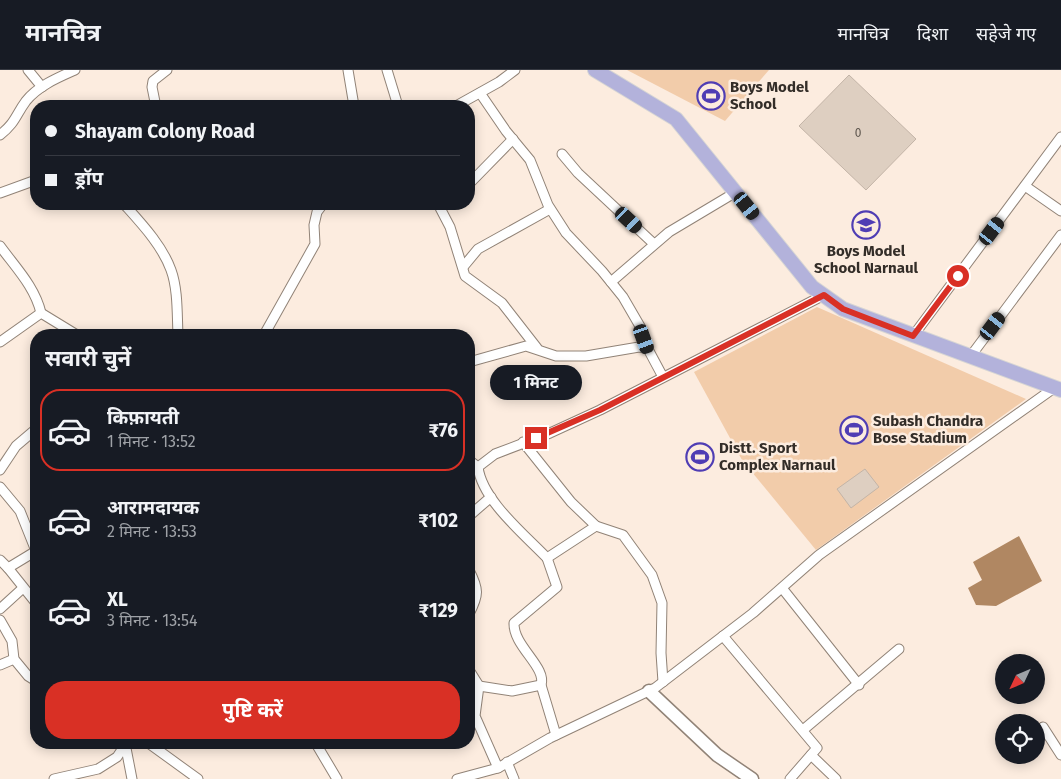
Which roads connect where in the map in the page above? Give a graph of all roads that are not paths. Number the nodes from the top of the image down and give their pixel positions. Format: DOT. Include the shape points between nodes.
graph roads {
  1 [pos="28,70"];
  2 [pos="75,70"];
  3 [pos="167,70"];
  4 [pos="348,70"];
  5 [pos="386,70"];
  6 [pos="515,70"];
  7 [pos="595,70"];
  8 [pos="42,87"];
  9 [pos="480,93"];
  10 [pos="155,100"];
  11 [pos="353,100"];
  12 [pos="396,100"];
  13 [pos="467,100"];
  14 [pos="0,135"];
  15 [pos="1061,138"];
  16 [pos="512,139"];
  17 [pos="562,154"];
  18 [pos="475,178"];
  19 [pos="30,182"];
  20 [pos="1025,186"];
  21 [pos="736,192"];
  22 [pos="0,193"];
  23 [pos="550,209"];
  24 [pos="129,210"];
  25 [pos="320,210"];
  26 [pos="444,210"];
  27 [pos="1061,210"];
  28 [pos="1061,235"];
  29 [pos="654,244"];
  30 [pos="0,246"];
  31 [pos="463,267"];
  32 [pos="610,282"];
  33 [pos="824,295"];
  34 [pos="41,313"];
  35 [pos="67,329"];
  36 [pos="178,329"];
  37 [pos="269,329"];
  38 [pos="913,336"];
  39 [pos="0,342"];
  40 [pos="538,349"];
  41 [pos="648,350"];
  42 [pos="970,357"];
  43 [pos="475,360"];
  44 [pos="663,377"];
  45 [pos="1059,387"];
  46 [pos="30,434"];
  47 [pos="523,442"];
  48 [pos="475,465"];
  49 [pos="0,470"];
  50 [pos="475,471"];
  51 [pos="0,487"];
  52 [pos="491,497"];
  53 [pos="475,511"];
  54 [pos="596,526"];
  55 [pos="30,536"];
  56 [pos="30,555"];
  57 [pos="547,558"];
  58 [pos="0,560"];
  59 [pos="8,568"];
  60 [pos="475,581"];
  61 [pos="23,588"];
  62 [pos="782,588"];
  63 [pos="30,596"];
  64 [pos="475,603"];
  65 [pos="0,609"];
  66 [pos="0,620"];
  67 [pos="723,636"];
  68 [pos="899,649"];
  69 [pos="14,659"];
  70 [pos="0,665"];
  71 [pos="30,677"];
  72 [pos="475,680"];
  73 [pos="664,682"];
  74 [pos="859,684"];
  75 [pos="541,685"];
  76 [pos="479,686"];
  77 [pos="649,691"];
  78 [pos="803,730"];
  79 [pos="1045,730"];
  80 [pos="556,735"];
  81 [pos="122,749"];
  82 [pos="127,749"];
  83 [pos="157,749"];
  84 [pos="319,749"];
  85 [pos="811,755"];
  86 [pos="1061,756"];
  87 [pos="507,762"];
  88 [pos="498,768"];
  89 [pos="748,778"];
  90 [pos="54,779"];
  91 [pos="132,779"];
  92 [pos="198,779"];
  93 [pos="335,779"];
  94 [pos="457,779"];
  95 [pos="514,779"];
  96 [pos="790,779"];
  97 [pos="836,779"];
  1 -- 8 [label="street"];
  2 -- 8 [label="street"];
  3 -- 10 [label="street" via="153,81"];
  4 -- 11 [label="street"];
  5 -- 12 [label="street"];
  6 -- 9 [label="street"];
  7 -- 21 [label="main road" via="676,119"];
  8 -- 14 [label="street" via="26,102 14,124"];
  9 -- 13 [label="street"];
  9 -- 16 [label="street"];
  15 -- 20 [label="street"];
  16 -- 18 [label="street"];
  16 -- 23 [label="street" via="530,160"];
  17 -- 29 [label="street"];
  19 -- 22 [label="street"];
  20 -- 27 [label="street"];
  20 -- 38 [label="street"];
  21 -- 29 [label="street"];
  21 -- 33 [label="main road" via="812,287"];
  23 -- 31 [label="street" via="478,250"];
  23 -- 32 [label="street" via="566,233"];
  24 -- 36 [label="street" via="155,241 171,270"];
  25 -- 37 [label="street" via="315,219 314,244"];
  26 -- 31 [label="street"];
  28 -- 42 [label="street"];
  29 -- 32 [label="street"];
  30 -- 34 [label="street" via="27,281"];
  31 -- 40 [label="street" via="466,276 502,303"];
  32 -- 41 [label="street" via="641,328"];
  33 -- 38 [label="main road" via="843,309"];
  33 -- 44 [label="street"];
  34 -- 35 [label="street"];
  34 -- 39 [label="street"];
  38 -- 42 [label="main road"];
  40 -- 41 [label="street" via="556,356 586,356 639,347"];
  40 -- 43 [label="street" via="526,346"];
  41 -- 44 [label="street"];
  42 -- 45 [label="main road"];
  44 -- 47 [label="street" via="575,422"];
  45 -- 62 [label="street" via="819,555"];
  46 -- 49 [label="street" via="16,446"];
  47 -- 48 [label="street"];
  47 -- 54 [label="street" via="571,502"];
  50 -- 52 [label="street"];
  51 -- 55 [label="street" via="20,511"];
  52 -- 53 [label="street"];
  52 -- 57 [label="street"];
  54 -- 57 [label="street"];
  54 -- 73 [label="street" via="623,535 652,575 662,603"];
  56 -- 59 [label="street"];
  57 -- 75 [label="street" via="556,587 514,623 514,630 526,654 541,673"];
  58 -- 59 [label="street"];
  59 -- 61 [label="street"];
  60 -- 64 [label="street" via="478,598"];
  61 -- 63 [label="street"];
  61 -- 65 [label="street"];
  62 -- 67 [label="street"];
  62 -- 74 [label="street"];
  66 -- 69 [label="street" via="12,641"];
  67 -- 73 [label="street"];
  67 -- 78 [label="street"];
  68 -- 74 [label="street"];
  69 -- 70 [label="street"];
  69 -- 71 [label="street"];
  72 -- 76 [label="street"];
  73 -- 77 [label="street"];
  74 -- 78 [label="street"];
  75 -- 76 [label="street" via="512,691"];
  75 -- 80 [label="street"];
  76 -- 88 [label="street" via="475,716"];
  77 -- 80 [label="street"];
  77 -- 89 [label="street" via="717,755"];
  78 -- 85 [label="street" via="817,748"];
  79 -- 86 [label="street"];
  80 -- 87 [label="street"];
  81 -- 90 [label="street" via="117,757 98,769"];
  82 -- 91 [label="street"];
  83 -- 92 [label="street"];
  84 -- 93 [label="street"];
  85 -- 96 [label="street"];
  85 -- 97 [label="street"];
  87 -- 88 [label="street"];
  87 -- 95 [label="street"];
  88 -- 94 [label="street"];
}
